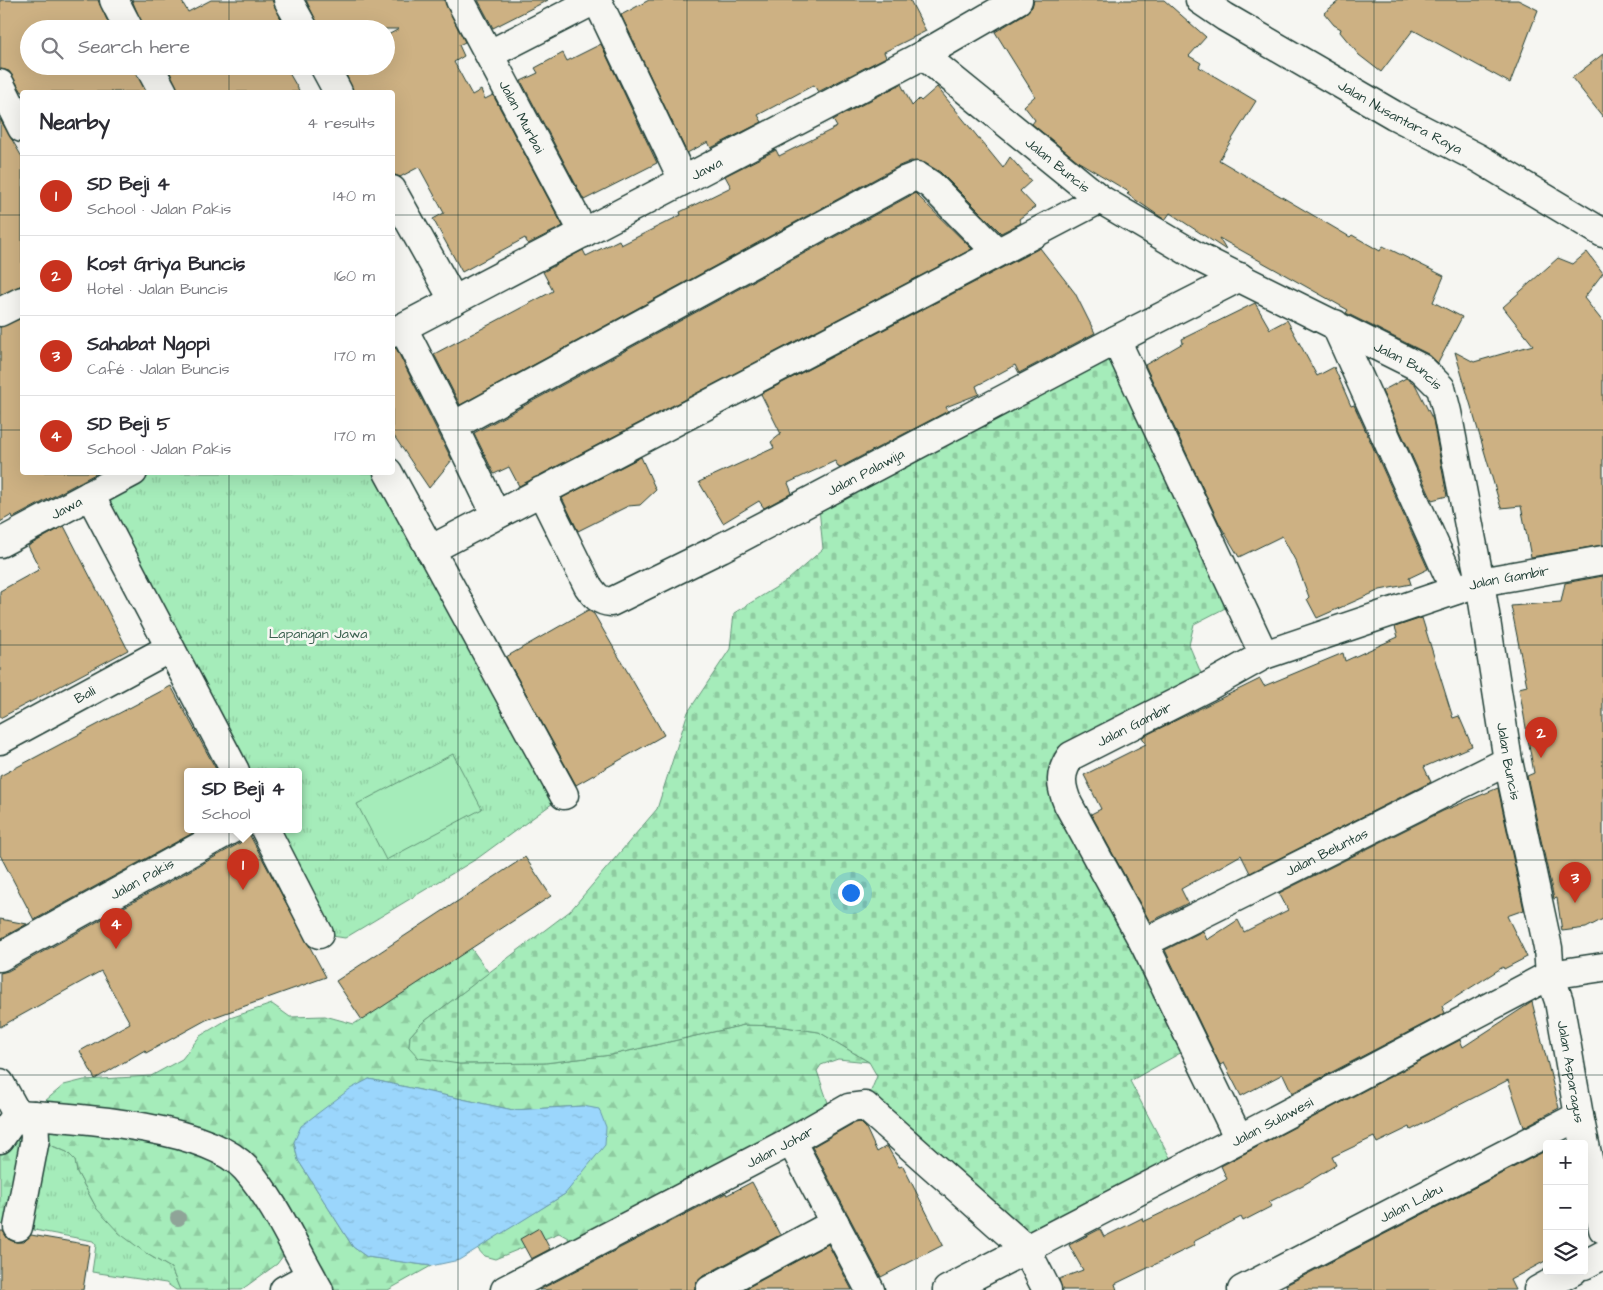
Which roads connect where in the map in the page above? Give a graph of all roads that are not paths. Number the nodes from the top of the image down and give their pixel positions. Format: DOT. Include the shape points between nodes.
graph roads {
  1 [pos="114,0"];
  2 [pos="288,0"];
  3 [pos="460,0"];
  4 [pos="596,0"];
  5 [pos="1018,0"];
  6 [pos="1200,0"];
  7 [pos="125,20"];
  8 [pos="299,20"];
  9 [pos="490,54"];
  10 [pos="923,55"];
  11 [pos="154,75"];
  12 [pos="329,75"];
  13 [pos="0,84"];
  14 [pos="162,90"];
  15 [pos="337,90"];
  16 [pos="20,124"];
  17 [pos="683,180"];
  18 [pos="395,195"];
  19 [pos="1100,199"];
  20 [pos="584,233"];
  21 [pos="1603,234"];
  22 [pos="997,252"];
  23 [pos="1240,277"];
  24 [pos="454,301"];
  25 [pos="20,302"];
  26 [pos="0,312"];
  27 [pos="1335,324"];
  28 [pos="398,330"];
  29 [pos="1116,340"];
  30 [pos="453,426"];
  31 [pos="127,475"];
  32 [pos="390,475"];
  33 [pos="541,491"];
  34 [pos="90,495"];
  35 [pos="496,514"];
  36 [pos="0,542"];
  37 [pos="430,550"];
  38 [pos="1603,560"];
  39 [pos="1467,586"];
  40 [pos="170,648"];
  41 [pos="1264,654"];
  42 [pos="0,740"];
  43 [pos="1508,761"];
  44 [pos="233,768"];
  45 [pos="564,795"];
  46 [pos="225,833"];
  47 [pos="267,833"];
  48 [pos="319,934"];
  49 [pos="1144,943"];
  50 [pos="0,957"];
  51 [pos="1603,967"];
  52 [pos="1550,975"];
  53 [pos="0,1083"];
  54 [pos="26,1115"];
  55 [pos="1579,1116"];
  56 [pos="0,1139"];
  57 [pos="1239,1140"];
  58 [pos="791,1141"];
  59 [pos="834,1223"];
  60 [pos="18,1227"];
  61 [pos="1603,1229"];
  62 [pos="1026,1249"];
  63 [pos="1603,1255"];
  64 [pos="1588,1263"];
  65 [pos="1565,1275"];
  66 [pos="314,1283"];
  67 [pos="284,1290"];
  68 [pos="505,1290"];
  69 [pos="710,1290"];
  70 [pos="870,1290"];
  71 [pos="947,1290"];
  72 [pos="1047,1290"];
  73 [pos="1242,1290"];
  74 [pos="1538,1290"];
  1 -- 7 [label="street"];
  2 -- 8 [label="street"];
  3 -- 9 [label="street, Jalan Murbai"];
  4 -- 9 [label="street"];
  4 -- 17 [label="street"];
  5 -- 10 [label="street, Jawa"];
  6 -- 21 [label="street, Jalan Nusantara Raya" via="1394,115 1478,158"];
  9 -- 20 [label="street, Jalan Murbai"];
  10 -- 17 [label="street, Jawa"];
  10 -- 19 [label="street, Jalan Buncis"];
  11 -- 14 [label="street"];
  12 -- 15 [label="street"];
  13 -- 16 [label="street"];
  17 -- 20 [label="street, Jawa"];
  18 -- 24 [label="street"];
  19 -- 22 [label="street"];
  19 -- 23 [label="street, Jalan Buncis" via="1198,257"];
  20 -- 24 [label="street, Jawa"];
  22 -- 30 [label="street" via="931,185 917,176"];
  22 -- 33 [label="street"];
  23 -- 27 [label="street, Jalan Buncis"];
  23 -- 29 [label="street, Jalan Palawija"];
  24 -- 28 [label="street, Jawa"];
  25 -- 26 [label="street"];
  27 -- 39 [label="street"];
  27 -- 39 [label="street, Jalan Buncis" via="1421,368 1440,388 1447,412"];
  28 -- 30 [label="street"];
  29 -- 33 [label="street, Jalan Palawija" via="611,602 602,601 588,586"];
  29 -- 41 [label="street"];
  30 -- 35 [label="street"];
  31 -- 34 [label="street, Jawa"];
  32 -- 37 [label="street"];
  33 -- 35 [label="street"];
  34 -- 36 [label="street, Jawa"];
  34 -- 40 [label="street"];
  35 -- 37 [label="street"];
  37 -- 45 [label="street"];
  38 -- 39 [label="street, Jalan Gambir"];
  39 -- 41 [label="street, Jalan Gambir"];
  39 -- 43 [label="street, Jalan Buncis"];
  40 -- 42 [label="street, Bali"];
  40 -- 44 [label="street"];
  41 -- 49 [label="street, Jalan Gambir" via="1208,687 1071,756 1062,768 1061,787 1068,804"];
  43 -- 49 [label="street, Jalan Beluntas"];
  43 -- 52 [label="street, Jalan Buncis" via="1548,948"];
  46 -- 50 [label="street, Jalan Pakis"];
  47 -- 48 [label="street"];
  49 -- 57 [label="street, Jalan Gambir"];
  51 -- 52 [label="street, Jalan Sulawesi"];
  52 -- 55 [label="street, Jalan Asparagus" via="1559,1001"];
  52 -- 57 [label="street, Jalan Sulawesi"];
  53 -- 54 [label="street"];
  54 -- 56 [label="street"];
  54 -- 60 [label="street" via="35,1139"];
  54 -- 66 [label="street" via="81,1118 162,1132 206,1144 230,1155 263,1191"];
  55 -- 61 [label="street, Jalan Asparagus"];
  55 -- 73 [label="street, Jalan Labu"];
  57 -- 62 [label="street, Jalan Sulawesi"];
  58 -- 59 [label="street"];
  58 -- 62 [label="street, Jalan Johar" via="849,1108 865,1106"];
  58 -- 68 [label="street, Jalan Johar"];
  59 -- 69 [label="street"];
  59 -- 70 [label="street"];
  62 -- 71 [label="street, Jalan Sulawesi"];
  62 -- 72 [label="street"];
  63 -- 64 [label="street"];
  65 -- 74 [label="street"];
  66 -- 67 [label="street"];
}
